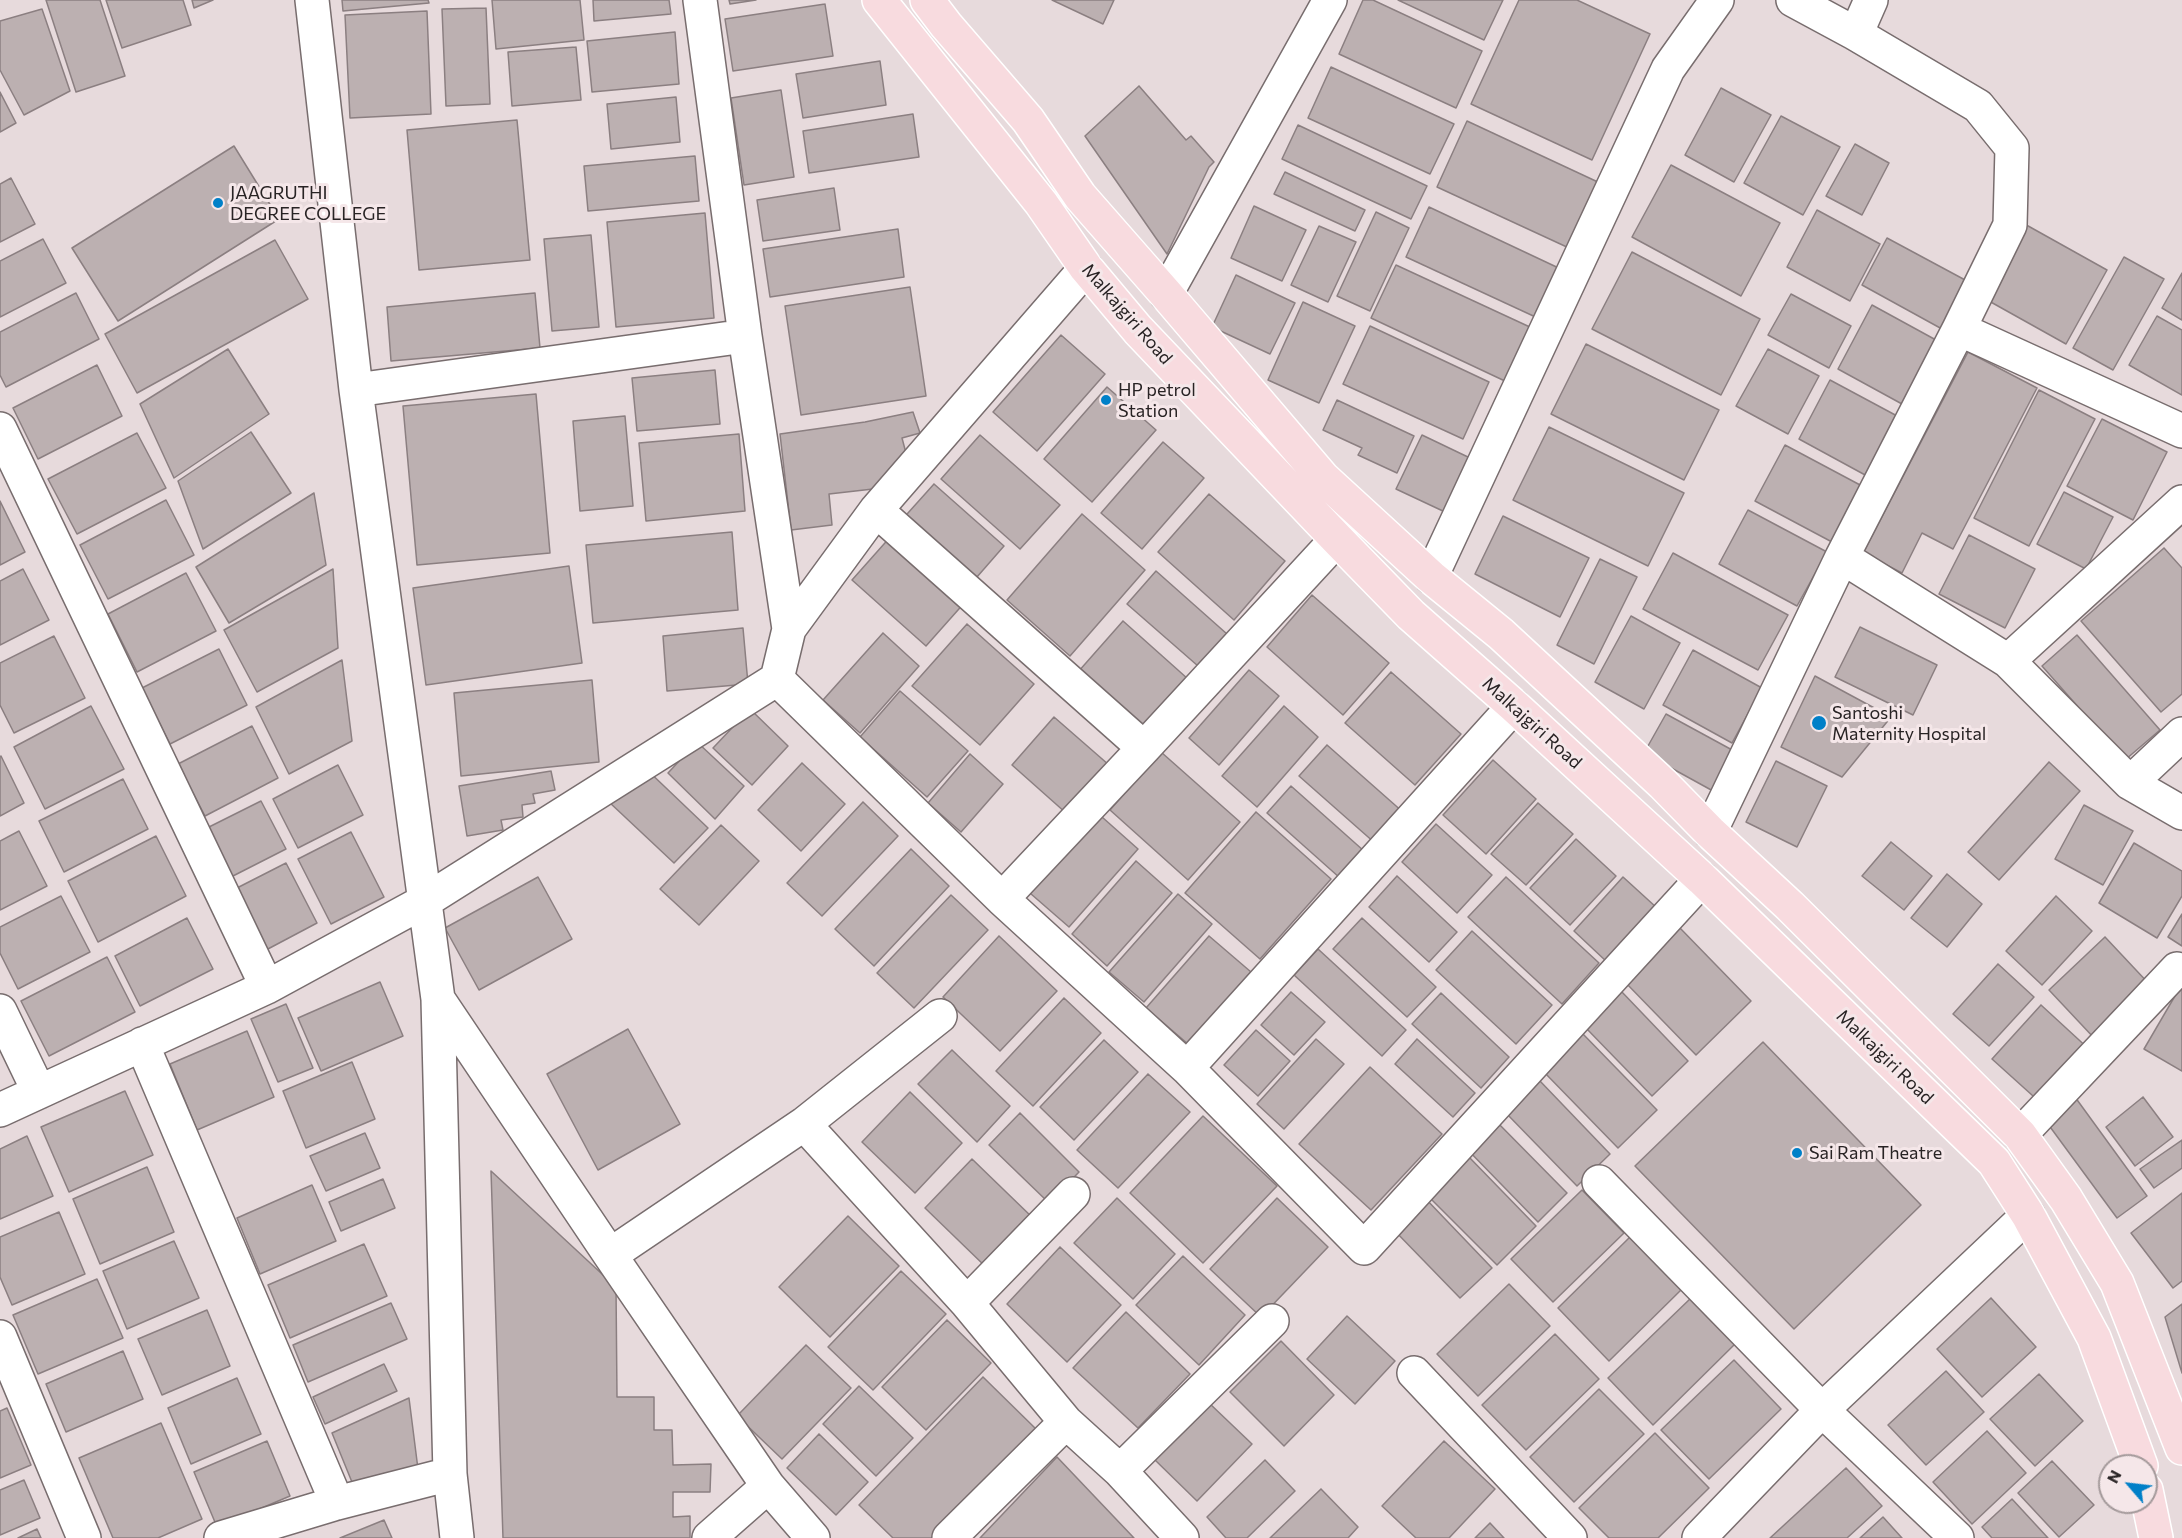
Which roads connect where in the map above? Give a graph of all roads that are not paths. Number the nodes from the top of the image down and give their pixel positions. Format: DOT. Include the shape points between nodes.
graph roads {
  1 [pos="312,0"];
  2 [pos="700,0"];
  3 [pos="879,0"];
  4 [pos="927,0"];
  5 [pos="1330,0"];
  6 [pos="1717,0"];
  7 [pos="1793,0"];
  8 [pos="1871,0"];
  9 [pos="1856,34"];
  10 [pos="1086,268"];
  11 [pos="1166,294"];
  12 [pos="1959,329"];
  13 [pos="745,336"];
  14 [pos="356,390"];
  15 [pos="0,429"];
  16 [pos="2182,431"];
  17 [pos="2182,502"];
  18 [pos="876,510"];
  19 [pos="1337,539"];
  20 [pos="1842,557"];
  21 [pos="1431,577"];
  22 [pos="789,629"];
  23 [pos="2008,661"];
  24 [pos="777,679"];
  25 [pos="1514,706"];
  26 [pos="2182,734"];
  27 [pos="1144,748"];
  28 [pos="2130,783"];
  29 [pos="2182,813"];
  30 [pos="1710,832"];
  31 [pos="1702,879"];
  32 [pos="1002,898"];
  33 [pos="425,901"];
  34 [pos="2177,969"];
  35 [pos="267,987"];
  36 [pos="438,999"];
  37 [pos="0,1011"];
  38 [pos="940,1016"];
  39 [pos="142,1044"];
  40 [pos="1187,1068"];
  41 [pos="39,1092"];
  42 [pos="0,1110"];
  43 [pos="804,1124"];
  44 [pos="2020,1135"];
  45 [pos="1599,1182"];
  46 [pos="1073,1194"];
  47 [pos="2028,1215"];
  48 [pos="610,1256"];
  49 [pos="967,1303"];
  50 [pos="1272,1321"];
  51 [pos="0,1337"];
  52 [pos="1414,1373"];
  53 [pos="1822,1410"];
  54 [pos="1066,1422"];
  55 [pos="2182,1448"];
  56 [pos="2137,1454"];
  57 [pos="1120,1471"];
  58 [pos="450,1474"];
  59 [pos="768,1486"];
  60 [pos="337,1503"];
  61 [pos="2151,1514"];
  62 [pos="84,1538"];
  63 [pos="221,1538"];
  64 [pos="457,1538"];
  65 [pos="709,1538"];
  66 [pos="813,1538"];
  67 [pos="948,1538"];
  68 [pos="1182,1538"];
  69 [pos="1570,1538"];
  70 [pos="1699,1538"];
  71 [pos="1957,1538"];
  72 [pos="2156,1538"];
  1 -- 14 [label="street"];
  2 -- 13 [label="street"];
  3 -- 10 [label="main road, Malkajgiri Road" via="1041,203"];
  4 -- 11 [label="main road" via="1028,120 1080,196"];
  5 -- 11 [label="street"];
  6 -- 21 [label="street" via="1668,69"];
  7 -- 9 [label="street"];
  8 -- 9 [label="street"];
  9 -- 12 [label="street" via="1978,106 2012,148 2010,225"];
  10 -- 18 [label="street"];
  10 -- 19 [label="main road, Malkajgiri Road" via="1138,330"];
  11 -- 21 [label="main road" via="1323,478"];
  12 -- 16 [label="street"];
  12 -- 20 [label="street"];
  13 -- 14 [label="street"];
  13 -- 22 [label="street"];
  14 -- 33 [label="street"];
  15 -- 35 [label="street"];
  17 -- 23 [label="street"];
  18 -- 22 [label="street"];
  18 -- 27 [label="street"];
  19 -- 25 [label="main road, Malkajgiri Road" via="1411,615"];
  19 -- 27 [label="street"];
  20 -- 23 [label="street"];
  20 -- 30 [label="street"];
  21 -- 30 [label="main road" via="1501,634"];
  22 -- 24 [label="street"];
  23 -- 28 [label="street"];
  24 -- 32 [label="street"];
  24 -- 33 [label="street"];
  25 -- 31 [label="main road, Malkajgiri Road"];
  25 -- 40 [label="street"];
  26 -- 28 [label="street"];
  27 -- 32 [label="street"];
  28 -- 29 [label="street"];
  30 -- 44 [label="main road"];
  31 -- 40 [label="street" via="1364,1248"];
  31 -- 47 [label="main road, Malkajgiri Road" via="1994,1162"];
  32 -- 40 [label="street"];
  33 -- 35 [label="street"];
  33 -- 36 [label="street"];
  34 -- 44 [label="street"];
  35 -- 39 [label="street"];
  36 -- 48 [label="street"];
  36 -- 58 [label="street"];
  37 -- 41 [label="street"];
  38 -- 43 [label="street"];
  39 -- 41 [label="street"];
  39 -- 60 [label="street"];
  41 -- 42 [label="street"];
  43 -- 48 [label="street"];
  43 -- 49 [label="street"];
  44 -- 55 [label="main road" via="2066,1199 2117,1283"];
  45 -- 53 [label="street"];
  46 -- 49 [label="street"];
  47 -- 53 [label="street"];
  47 -- 56 [label="main road, Malkajgiri Road" via="2094,1338"];
  48 -- 59 [label="street"];
  49 -- 54 [label="street"];
  50 -- 57 [label="street"];
  51 -- 62 [label="street"];
  52 -- 69 [label="street"];
  53 -- 70 [label="street"];
  53 -- 71 [label="street"];
  54 -- 57 [label="street"];
  54 -- 67 [label="street"];
  57 -- 68 [label="street"];
  58 -- 60 [label="street"];
  58 -- 64 [label="street"];
  59 -- 65 [label="street"];
  59 -- 66 [label="street"];
  60 -- 63 [label="street"];
  61 -- 72 [label="main road"];
}
